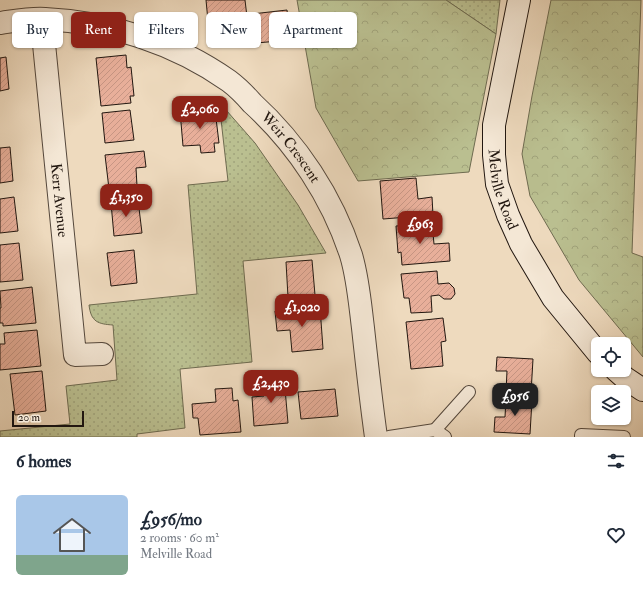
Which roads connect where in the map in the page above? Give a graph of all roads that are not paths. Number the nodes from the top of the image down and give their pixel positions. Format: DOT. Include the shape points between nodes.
graph roads {
  1 [pos="518,0"];
  2 [pos="63,21"];
  3 [pos="12,22"];
  4 [pos="0,23"];
  5 [pos="44,48"];
  6 [pos="591,344"];
  7 [pos="102,354"];
  8 [pos="624,377"];
  9 [pos="643,390"];
  10 [pos="469,392"];
  11 [pos="440,434"];
  12 [pos="376,437"];
  13 [pos="388,437"];
  14 [pos="581,437"];
  15 [pos="624,437"];
  1 -- 6 [label="street, Melville Road" via="494,125 497,184 521,244 553,298"];
  2 -- 12 [label="street, Weir Crescent" via="120,30 160,43 197,61 230,81 293,146 318,182 336,217 351,256 358,291"];
  3 -- 4 [label="street, Weir Crescent"];
  5 -- 7 [label="street, Kerr Avenue" via="75,355"];
  8 -- 9 [label="street"];
  10 -- 11 [label="lane"];
  11 -- 13 [label="lane"];
  14 -- 15 [label="lane"];
}
